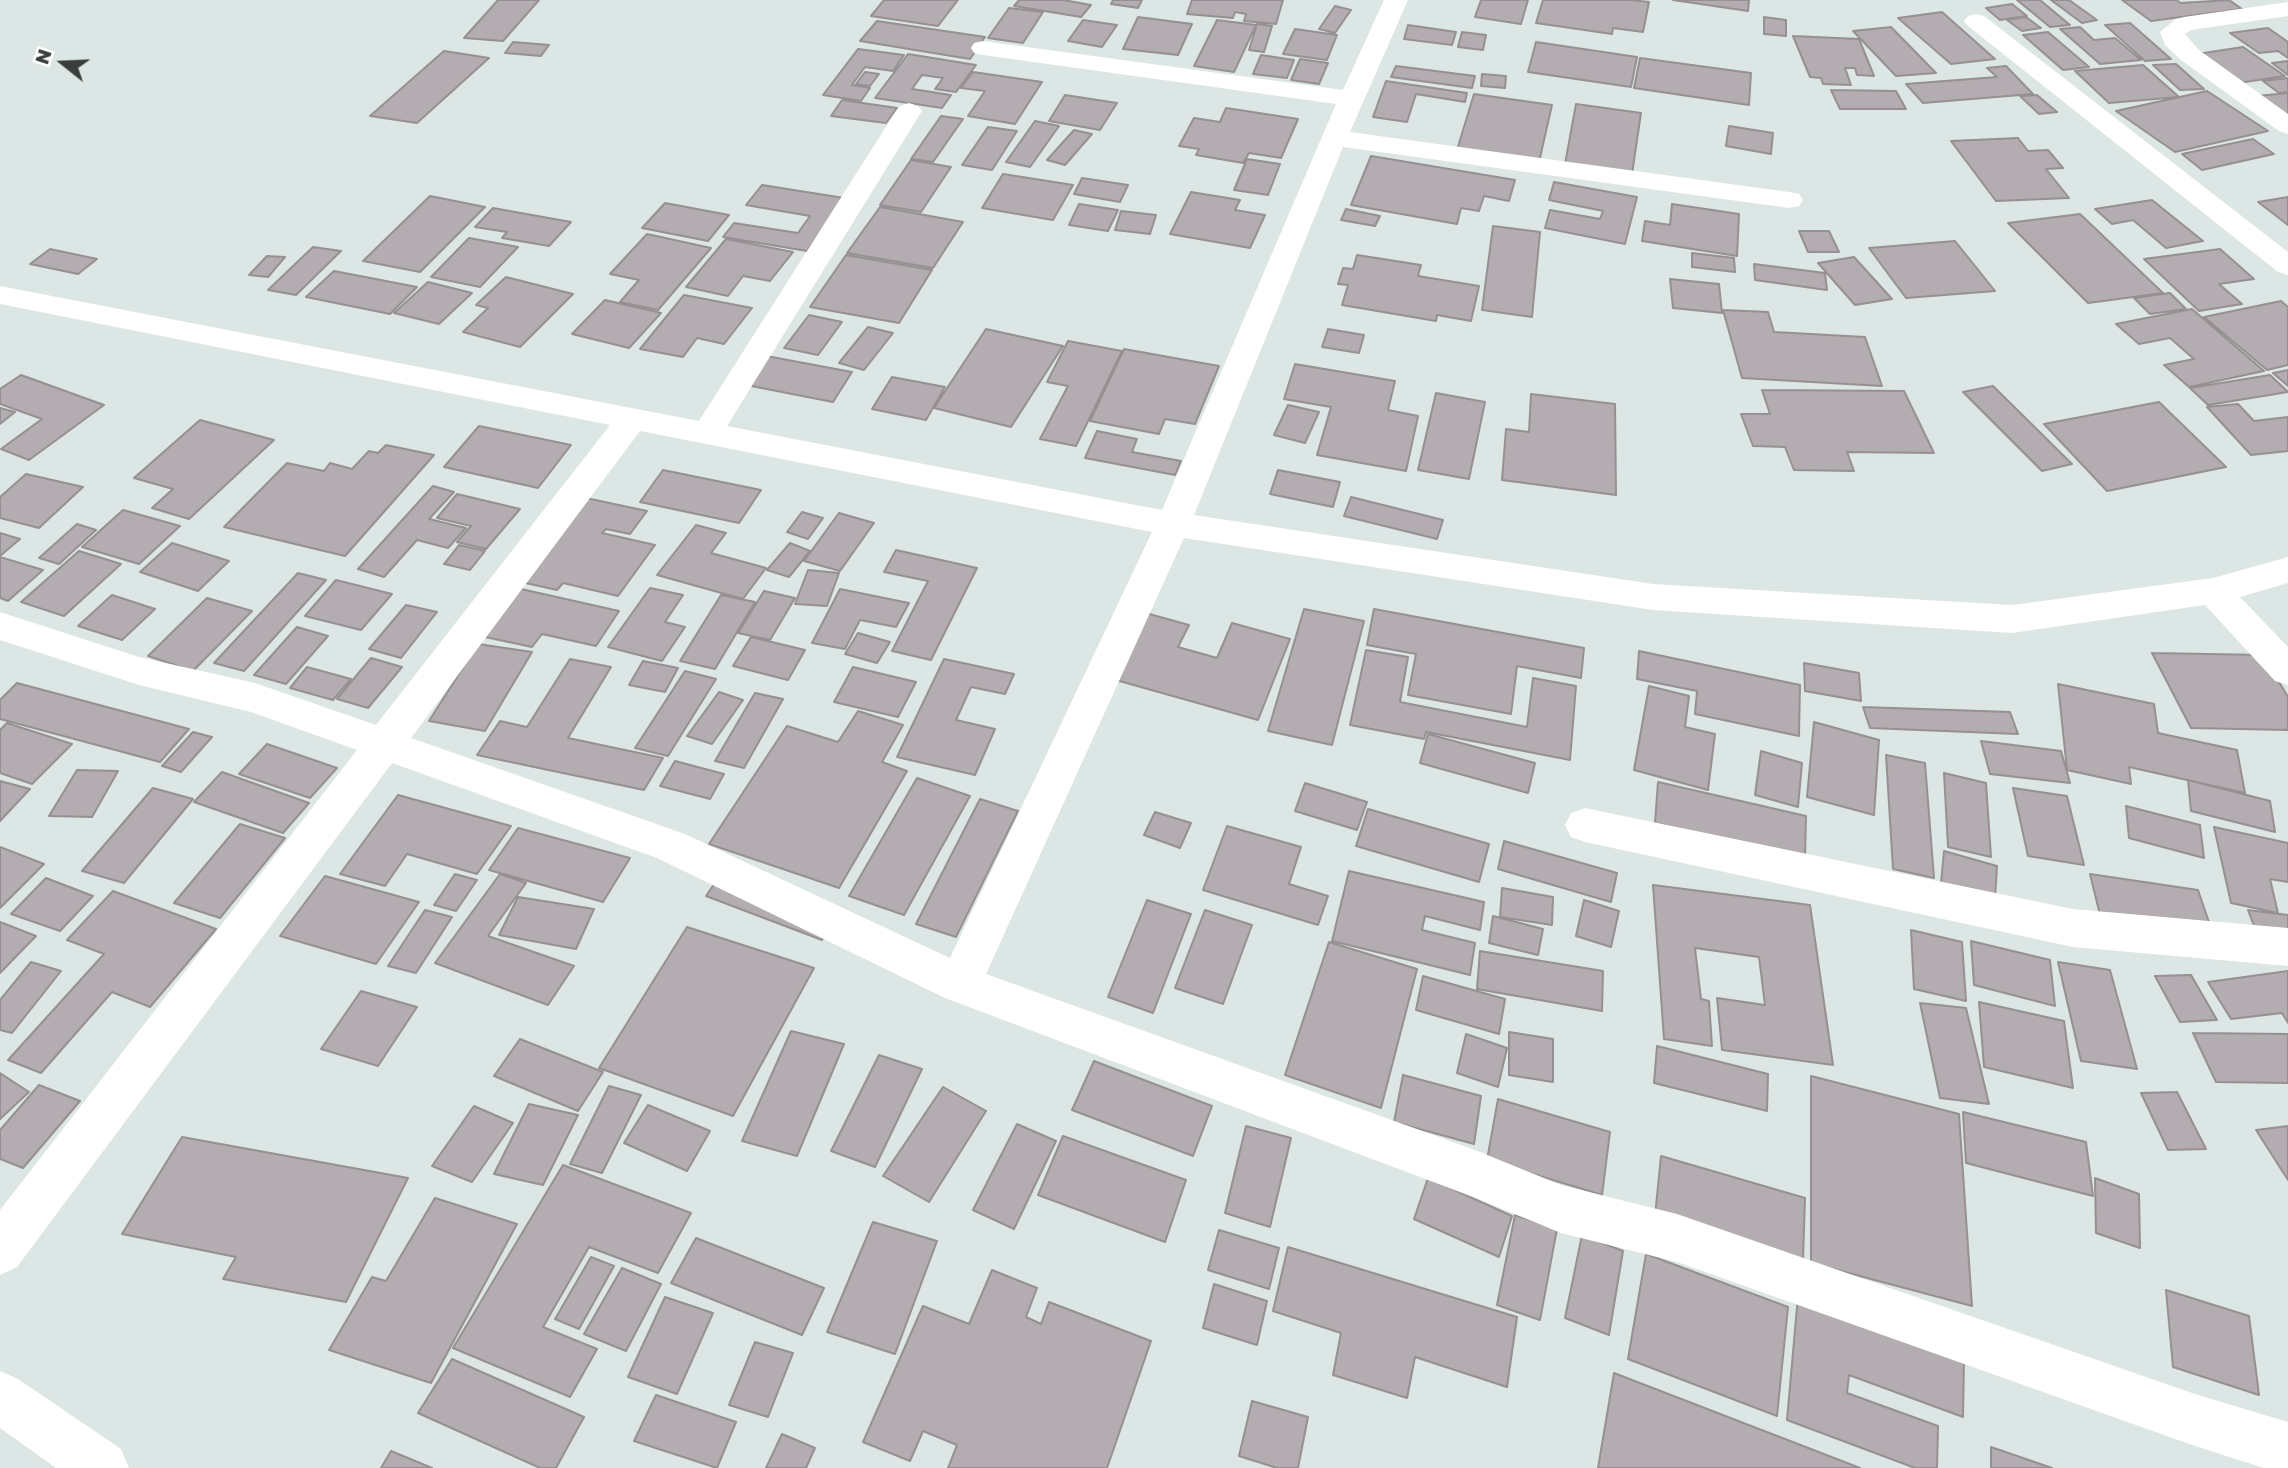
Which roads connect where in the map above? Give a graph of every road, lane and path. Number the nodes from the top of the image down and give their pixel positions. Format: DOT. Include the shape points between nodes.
graph roads {
  1 [pos="1396,0"];
  2 [pos="2288,9"];
  3 [pos="1976,21"];
  4 [pos="983,48"];
  5 [pos="1354,99"];
  6 [pos="909,110"];
  7 [pos="2288,126"];
  8 [pos="1334,138"];
  9 [pos="1789,200"];
  10 [pos="2288,265"];
  11 [pos="2,297"];
  12 [pos="632,418"];
  13 [pos="707,433"];
  14 [pos="1173,524"];
  15 [pos="2288,570"];
  16 [pos="2213,591"];
  17 [pos="0,626"];
  18 [pos="2288,671"];
  19 [pos="385,746"];
  20 [pos="1586,825"];
  21 [pos="2288,947"];
  22 [pos="960,984"];
  23 [pos="0,1250"];
  24 [pos="0,1397"];
  25 [pos="2288,1449"];
  26 [pos="102,1468"];
  1 -- 5 [label="street"];
  2 -- 7 [label="street" via="2184,24 2172,32 2190,55"];
  3 -- 10 [label="street"];
  4 -- 5 [label="street"];
  5 -- 8 [label="street"];
  6 -- 13 [label="street"];
  8 -- 9 [label="street"];
  8 -- 14 [label="street"];
  11 -- 12 [label="street"];
  12 -- 13 [label="street"];
  12 -- 19 [label="street"];
  13 -- 14 [label="street"];
  14 -- 16 [label="street" via="1653,597 2012,619"];
  14 -- 22 [label="street"];
  15 -- 16 [label="street"];
  16 -- 18 [label="street"];
  17 -- 19 [label="street" via="139,670 256,698"];
  19 -- 22 [label="street" via="671,846"];
  19 -- 23 [label="street"];
  20 -- 21 [label="street" via="2073,928"];
  22 -- 25 [label="street" via="1561,1209 1677,1238"];
  24 -- 26 [label="street"];
}
